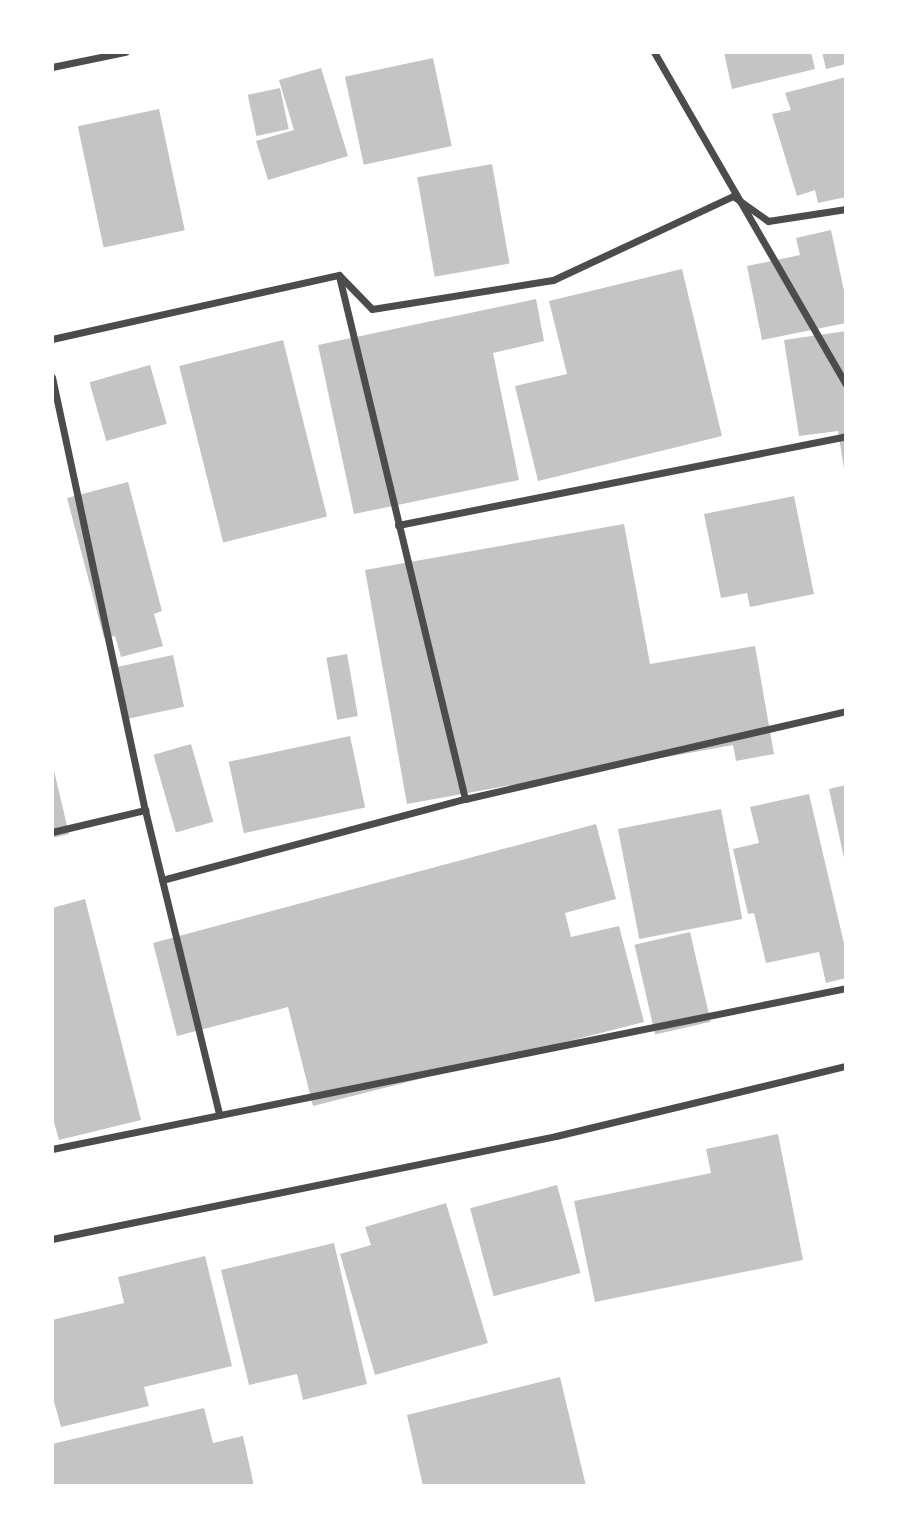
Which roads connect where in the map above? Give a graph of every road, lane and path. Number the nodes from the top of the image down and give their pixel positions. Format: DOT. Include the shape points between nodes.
graph roads {
  1 [pos="125,52"];
  2 [pos="654,52"];
  3 [pos="52,67"];
  4 [pos="733,196"];
  5 [pos="845,208"];
  6 [pos="339,275"];
  7 [pos="52,339"];
  8 [pos="52,377"];
  9 [pos="845,385"];
  10 [pos="845,436"];
  11 [pos="398,525"];
  12 [pos="845,711"];
  13 [pos="465,799"];
  14 [pos="145,810"];
  15 [pos="52,832"];
  16 [pos="162,880"];
  17 [pos="845,988"];
  18 [pos="845,1066"];
  19 [pos="219,1113"];
  20 [pos="52,1149"];
  21 [pos="52,1239"];
  1 -- 3 [label="street"];
  2 -- 4 [label="street"];
  4 -- 5 [label="street" via="768,221"];
  4 -- 6 [label="street" via="553,280 372,309"];
  4 -- 9 [label="street"];
  6 -- 7 [label="street"];
  6 -- 11 [label="street"];
  8 -- 14 [label="street"];
  10 -- 11 [label="street"];
  11 -- 13 [label="street"];
  12 -- 13 [label="street"];
  13 -- 16 [label="street"];
  14 -- 15 [label="street"];
  14 -- 16 [label="street"];
  16 -- 19 [label="street"];
  17 -- 19 [label="street"];
  18 -- 21 [label="street" via="556,1136"];
  19 -- 20 [label="street"];
}
